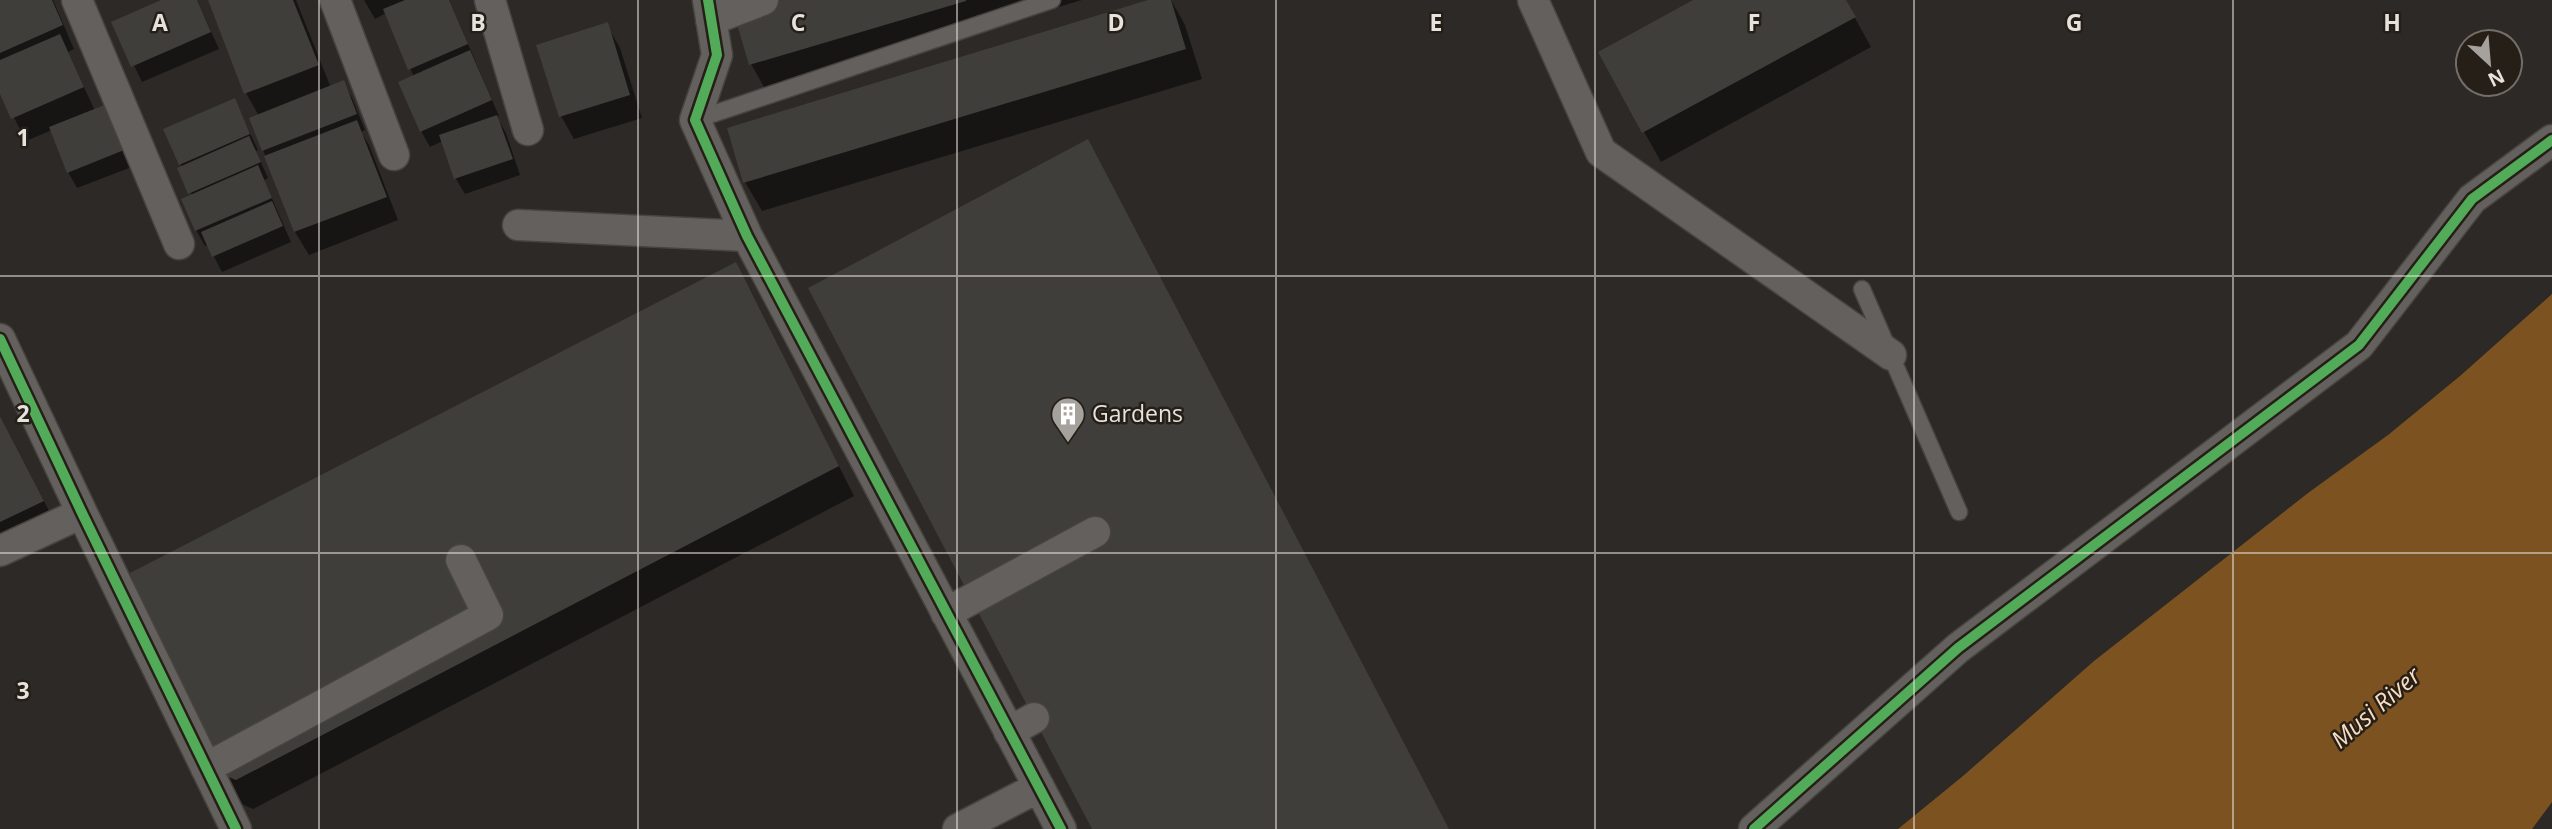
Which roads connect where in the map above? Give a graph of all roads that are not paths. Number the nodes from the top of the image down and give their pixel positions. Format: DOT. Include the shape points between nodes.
graph roads {
  1 [pos="77,0"];
  2 [pos="335,0"];
  3 [pos="490,0"];
  4 [pos="763,0"];
  5 [pos="1052,0"];
  6 [pos="1533,0"];
  7 [pos="710,10"];
  8 [pos="695,120"];
  9 [pos="528,130"];
  10 [pos="2552,141"];
  11 [pos="394,155"];
  12 [pos="518,225"];
  13 [pos="747,236"];
  14 [pos="179,244"];
  15 [pos="1862,289"];
  16 [pos="0,339"];
  17 [pos="1891,355"];
  18 [pos="1959,512"];
  19 [pos="82,513"];
  20 [pos="1095,531"];
  21 [pos="0,551"];
  22 [pos="461,560"];
  23 [pos="946,613"];
  24 [pos="206,768"];
  25 [pos="1039,787"];
  26 [pos="236,829"];
  27 [pos="958,829"];
  28 [pos="1061,829"];
  29 [pos="1754,829"];
  1 -- 14 [label="street"];
  2 -- 11 [label="street"];
  3 -- 9 [label="street"];
  4 -- 7 [label="street"];
  5 -- 8 [label="lane"];
  6 -- 17 [label="street" via="1601,152"];
  7 -- 8 [label="street" via="717,55"];
  8 -- 13 [label="street"];
  10 -- 29 [label="street" via="2472,200 2359,345 1958,648"];
  12 -- 13 [label="street"];
  13 -- 23 [label="street"];
  15 -- 17 [label="lane"];
  16 -- 19 [label="street"];
  17 -- 18 [label="lane"];
  19 -- 21 [label="street"];
  19 -- 24 [label="street"];
  20 -- 23 [label="street"];
  22 -- 24 [label="street" via="488,615"];
  23 -- 25 [label="street" via="1022,725"];
  24 -- 26 [label="street"];
  25 -- 27 [label="street"];
  25 -- 28 [label="street"];
}
